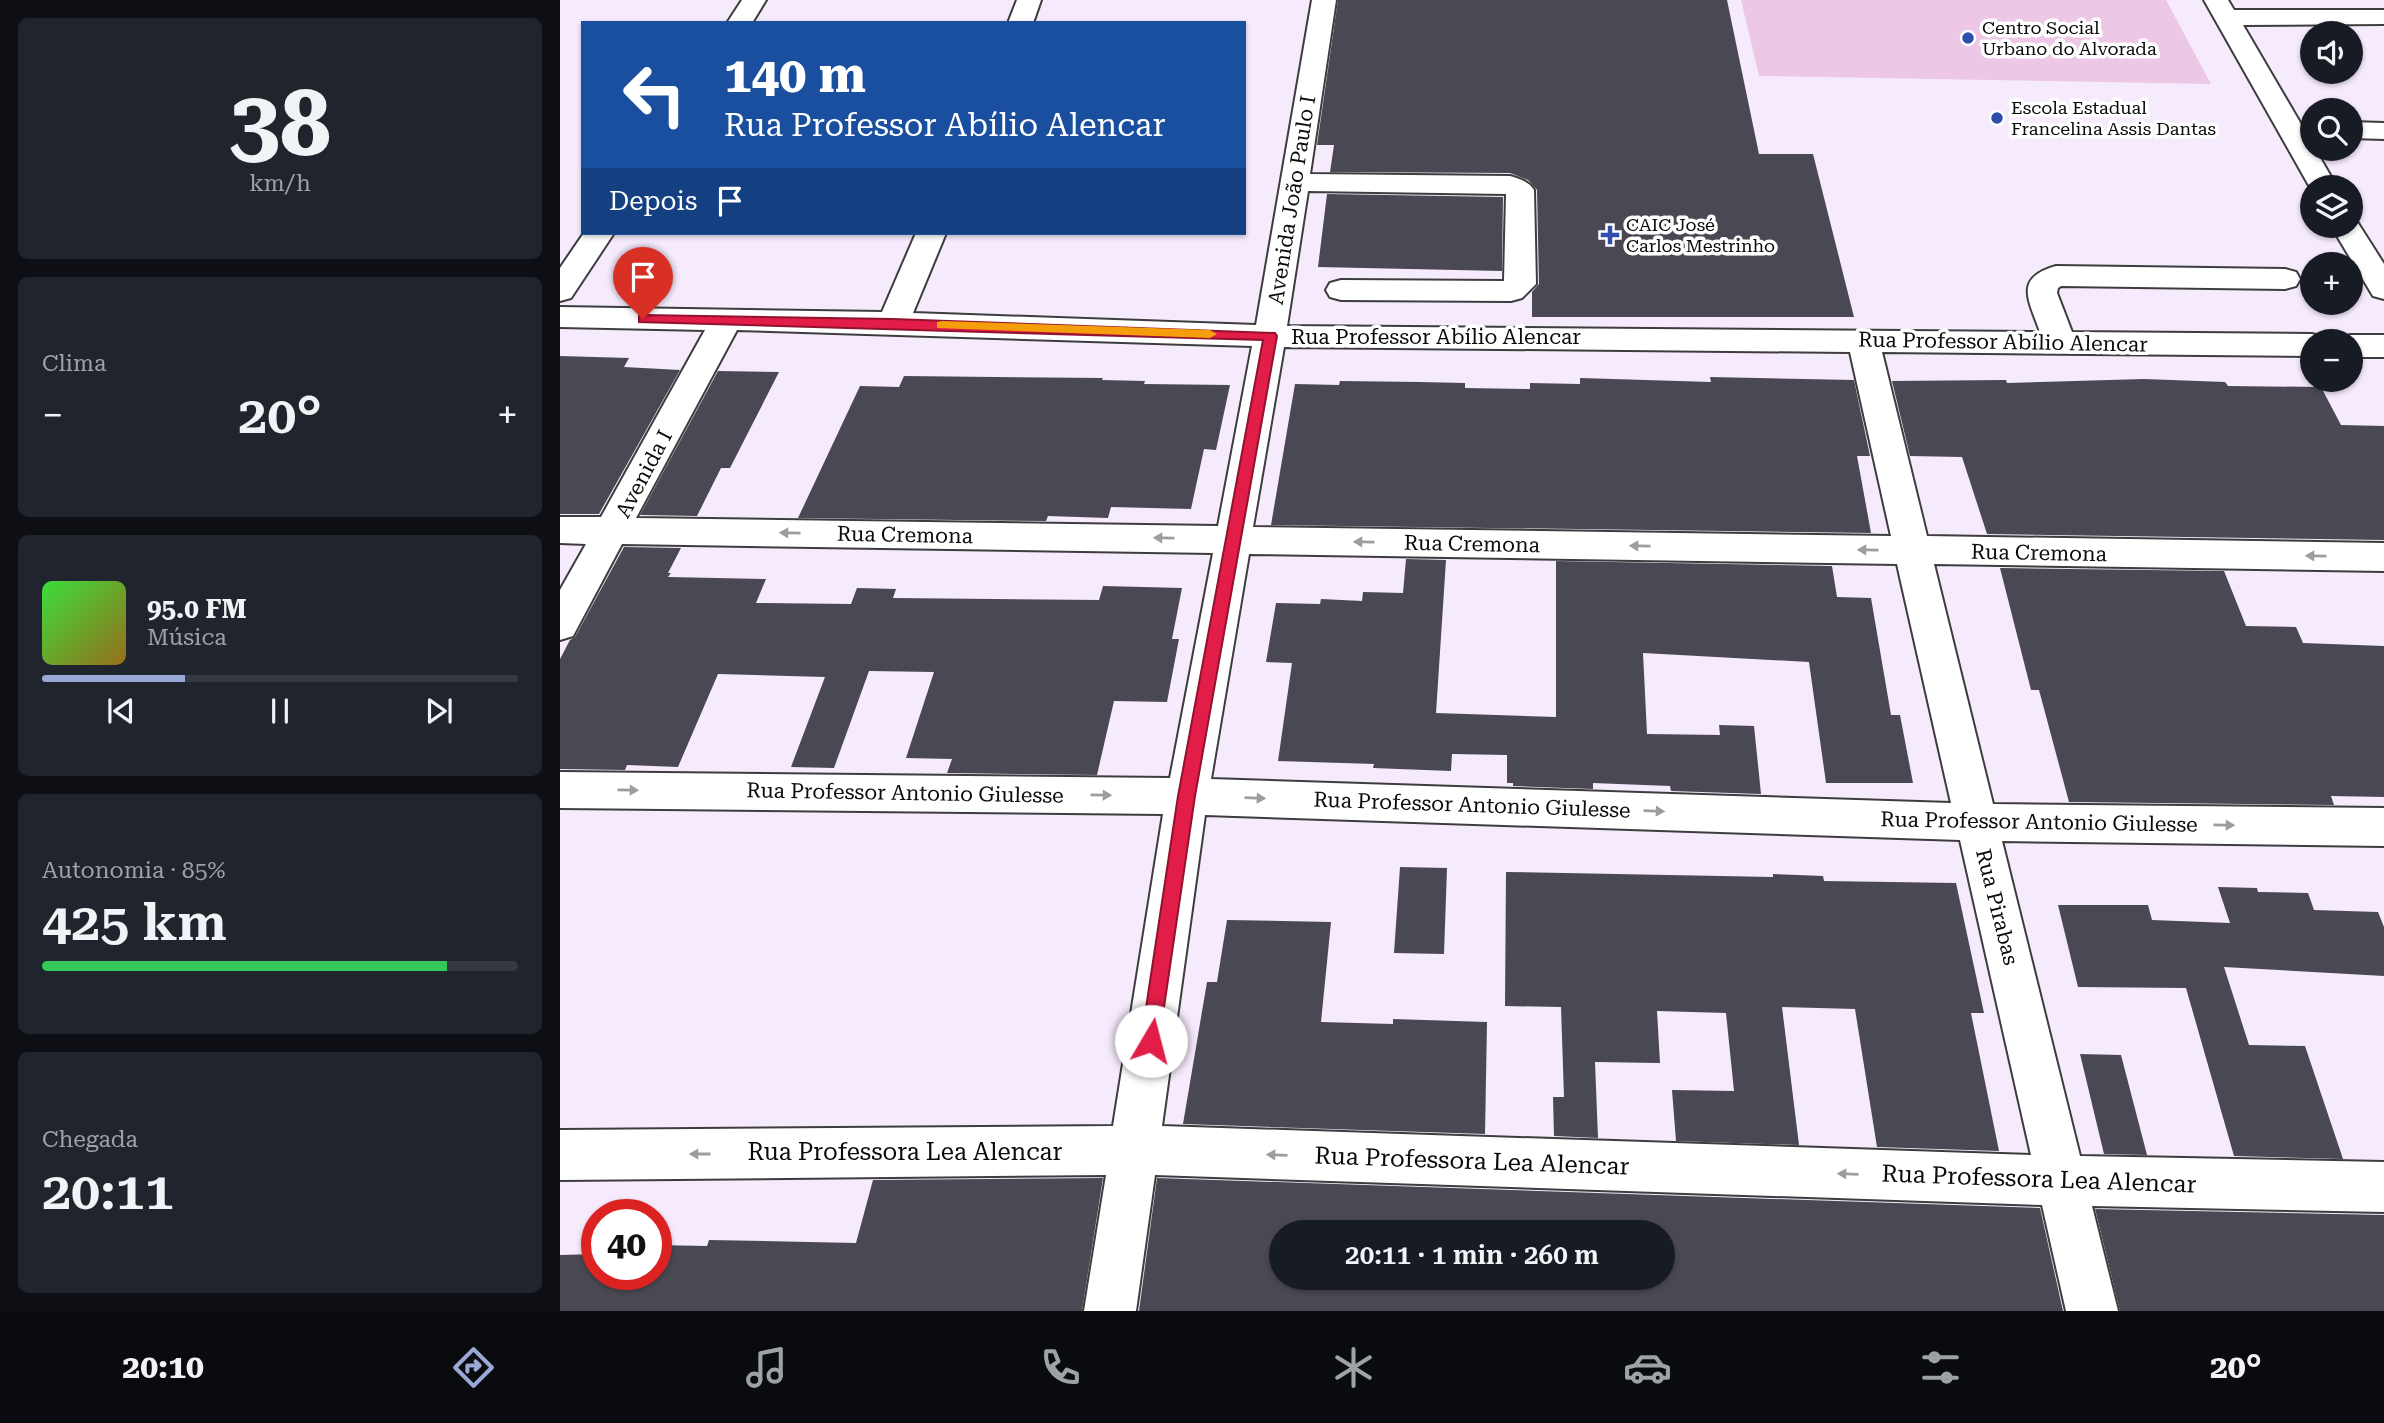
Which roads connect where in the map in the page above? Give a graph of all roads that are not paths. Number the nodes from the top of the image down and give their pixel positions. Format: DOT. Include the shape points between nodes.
graph roads {
  1 [pos="754,0"];
  2 [pos="1029,0"];
  3 [pos="1324,0"];
  4 [pos="2221,9"];
  5 [pos="2384,17"];
  6 [pos="739,21"];
  7 [pos="1021,21"];
  8 [pos="2300,130"];
  9 [pos="2363,130"];
  10 [pos="2384,131"];
  11 [pos="1295,182"];
  12 [pos="598,235"];
  13 [pos="930,235"];
  14 [pos="2353,238"];
  15 [pos="2285,279"];
  16 [pos="2384,289"];
  17 [pos="1341,290"];
  18 [pos="560,292"];
  19 [pos="560,317"];
  20 [pos="726,321"];
  21 [pos="893,323"];
  22 [pos="1270,336"];
  23 [pos="1863,340"];
  24 [pos="2060,344"];
  25 [pos="2300,345"];
  26 [pos="2363,345"];
  27 [pos="2384,346"];
  28 [pos="560,530"];
  29 [pos="613,531"];
  30 [pos="1233,540"];
  31 [pos="1913,551"];
  32 [pos="2384,557"];
  33 [pos="560,625"];
  34 [pos="560,790"];
  35 [pos="1187,796"];
  36 [pos="1976,822"];
  37 [pos="2384,827"];
  38 [pos="1135,1150"];
  39 [pos="560,1155"];
  40 [pos="2063,1181"];
  41 [pos="2384,1187"];
  42 [pos="1110,1311"];
  43 [pos="2092,1311"];
  1 -- 6 [label="street"];
  2 -- 7 [label="street"];
  3 -- 11 [label="street, Avenida João Paulo I"];
  4 -- 5 [label="street"];
  4 -- 8 [label="street"];
  9 -- 10 [label="street"];
  11 -- 17 [label="street" via="1510,185 1520,190 1521,284 1511,291"];
  11 -- 22 [label="street, Avenida João Paulo I"];
  12 -- 18 [label="street"];
  13 -- 21 [label="street"];
  14 -- 16 [label="street"];
  15 -- 24 [label="street" via="2056,276 2043,283 2042,293"];
  19 -- 20 [label="street, Rua Professor Abílio Alencar"];
  20 -- 21 [label="street, Rua Professor Abílio Alencar"];
  20 -- 29 [label="street, Avenida I"];
  21 -- 22 [label="street, Rua Professor Abílio Alencar"];
  22 -- 23 [label="street, Rua Professor Abílio Alencar"];
  22 -- 30 [label="street, Avenida João Paulo I"];
  23 -- 24 [label="street, Rua Professor Abílio Alencar"];
  23 -- 31 [label="street, Rua Pirabas"];
  24 -- 25 [label="street, Rua Professor Abílio Alencar"];
  26 -- 27 [label="street"];
  28 -- 29 [label="street, Rua Cremona"];
  30 -- 29 [label="street, Rua Cremona, one-way"];
  29 -- 33 [label="street, Avenida I"];
  31 -- 30 [label="street, Rua Cremona, one-way"];
  30 -- 35 [label="street, Avenida João Paulo I"];
  32 -- 31 [label="street, Rua Cremona, one-way"];
  31 -- 36 [label="street, Rua Pirabas"];
  34 -- 35 [label="street, Rua Professor Antonio Giulesse, one-way"];
  35 -- 36 [label="street, Rua Professor Antonio Giulesse, one-way"];
  35 -- 38 [label="street, Avenida João Paulo I"];
  36 -- 37 [label="street, Rua Professor Antonio Giulesse, one-way"];
  36 -- 40 [label="street, Rua Pirabas"];
  38 -- 39 [label="street, Rua Professora Lea Alencar, one-way"];
  40 -- 38 [label="street, Rua Professora Lea Alencar, one-way"];
  38 -- 42 [label="street, Avenida João Paulo I"];
  40 -- 41 [label="street, Rua Professora Lea Alencar"];
  40 -- 43 [label="street, Rua Pirabas"];
}
